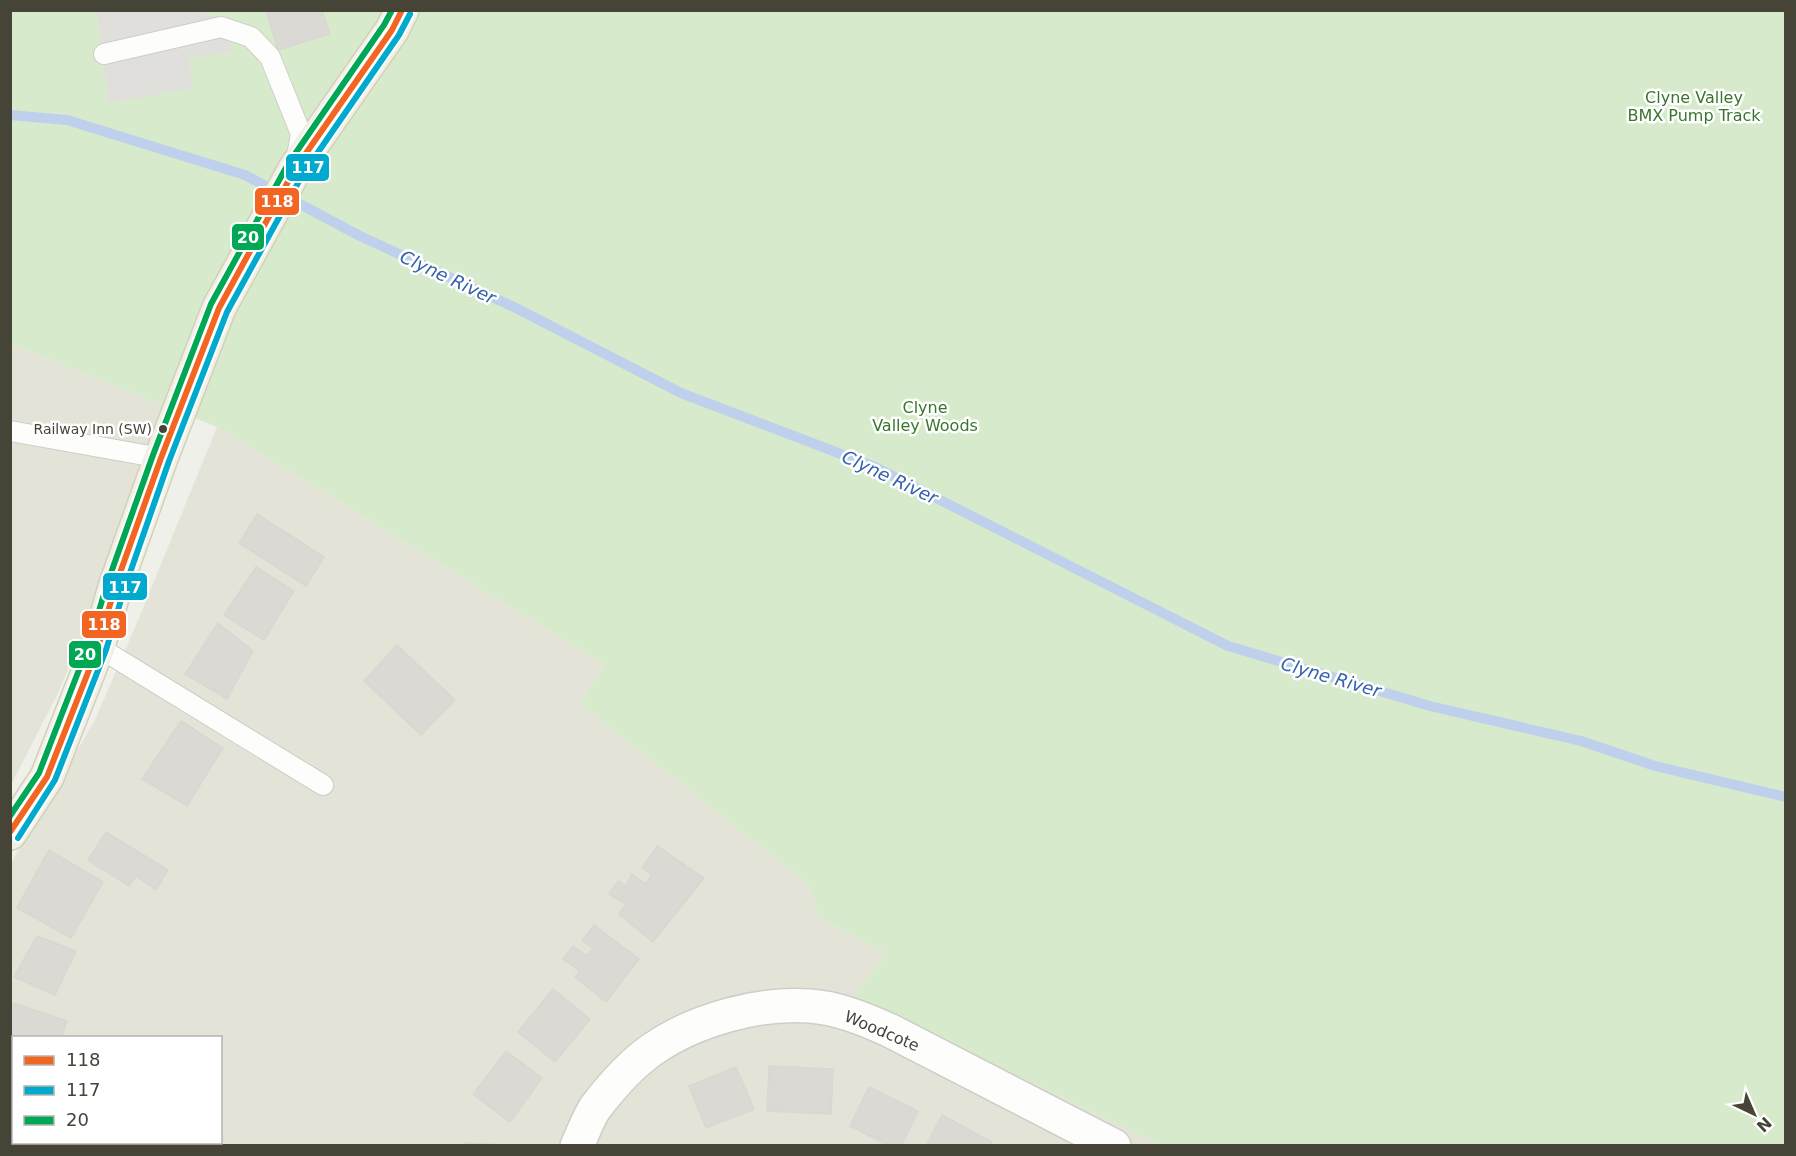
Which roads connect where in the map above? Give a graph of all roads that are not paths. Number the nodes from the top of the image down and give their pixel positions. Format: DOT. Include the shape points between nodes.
graph roads {
  1 [pos="397,20"];
  2 [pos="104,54"];
  3 [pos="295,169"];
  4 [pos="10,431"];
  5 [pos="161,458"];
  6 [pos="98,647"];
  7 [pos="323,785"];
  8 [pos="10,833"];
  9 [pos="577,1146"];
  10 [pos="1114,1146"];
  1 -- 3 [label="main road"];
  2 -- 3 [label="lane" via="221,27 251,37 270,57 301,134"];
  3 -- 5 [label="main road" via="219,308"];
  4 -- 5 [label="lane"];
  5 -- 6 [label="main road"];
  6 -- 7 [label="lane"];
  6 -- 8 [label="main road" via="47,777"];
  9 -- 10 [label="street, Woodcote" via="594,1110 621,1077 652,1049 718,1017 761,1008 810,1006 854,1015 889,1030"];
}
